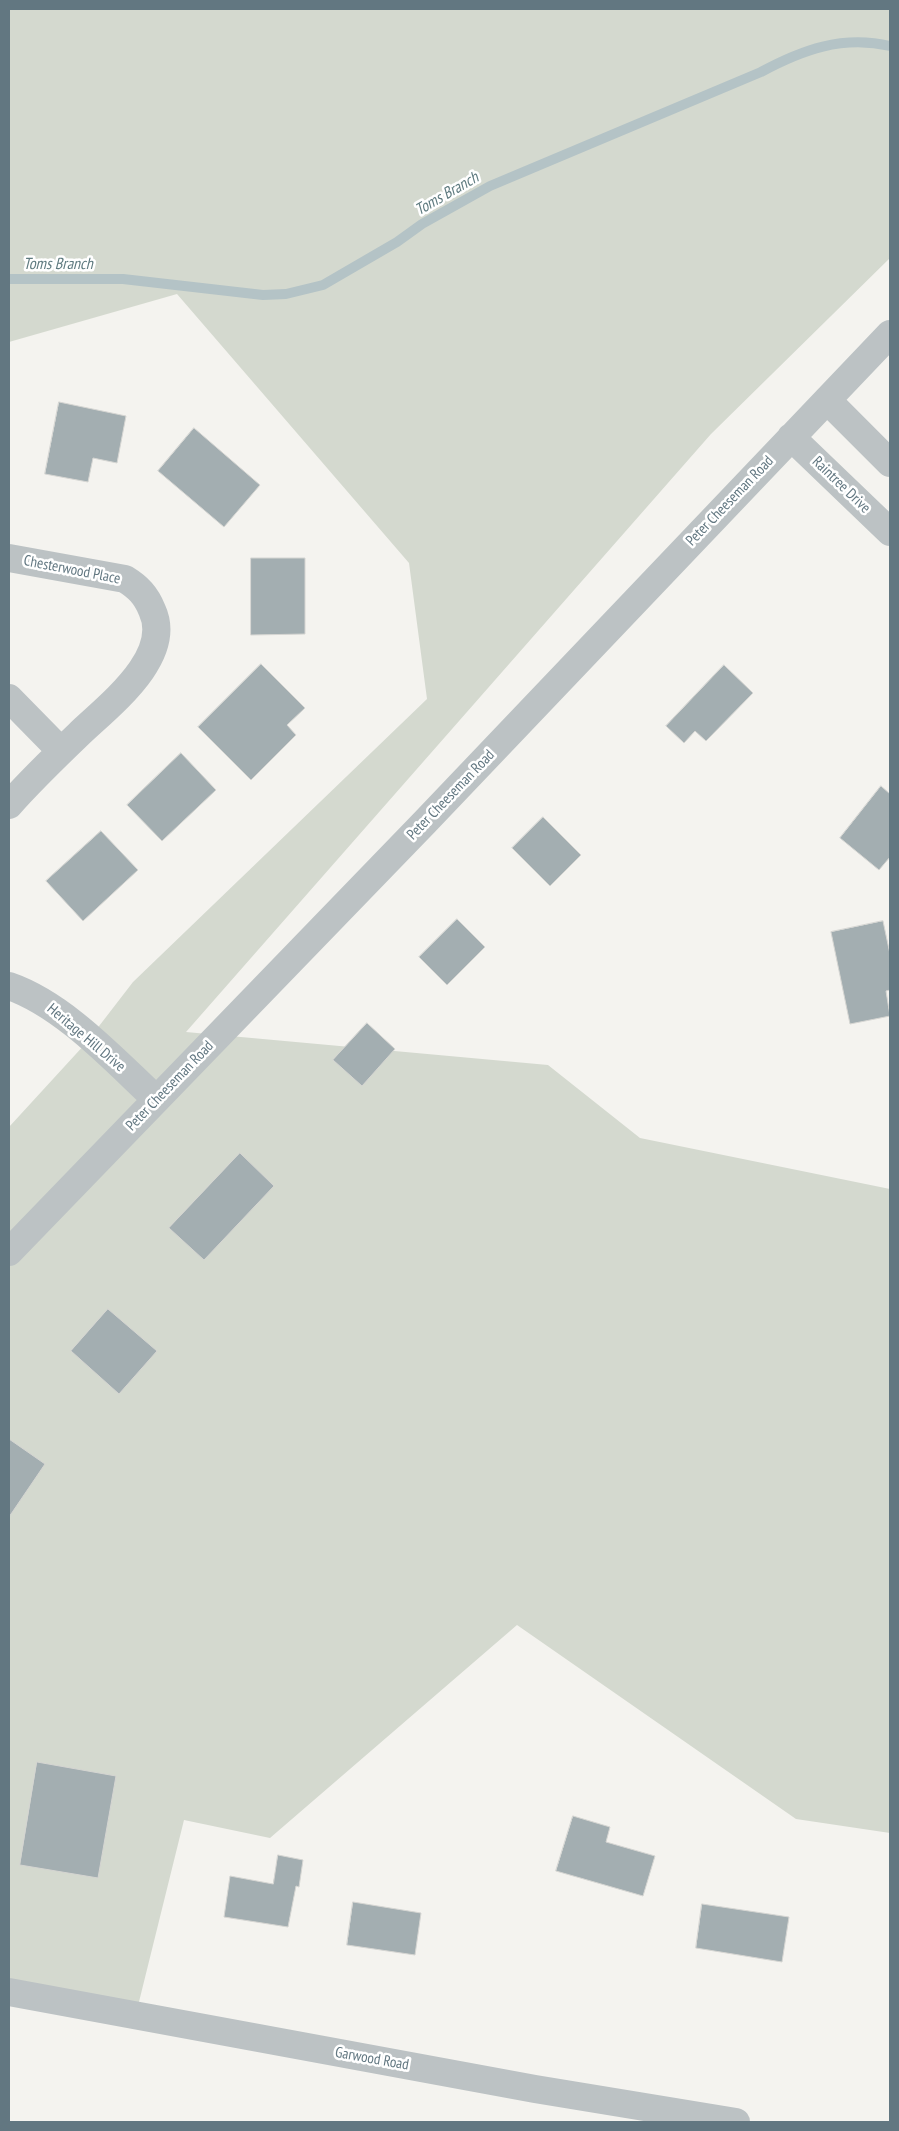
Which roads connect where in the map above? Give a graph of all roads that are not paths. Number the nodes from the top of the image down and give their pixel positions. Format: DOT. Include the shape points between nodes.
graph roads {
  1 [pos="890,334"];
  2 [pos="827,400"];
  3 [pos="791,437"];
  4 [pos="890,463"];
  5 [pos="890,532"];
  6 [pos="9,558"];
  7 [pos="9,698"];
  8 [pos="61,751"];
  9 [pos="9,805"];
  10 [pos="9,986"];
  11 [pos="156,1099"];
  12 [pos="9,1252"];
  13 [pos="9,1992"];
  14 [pos="736,2122"];
  1 -- 2 [label="street, Peter Cheeseman Road"];
  2 -- 3 [label="street, Peter Cheeseman Road"];
  2 -- 4 [label="street"];
  3 -- 5 [label="street, Raintree Drive"];
  3 -- 11 [label="street, Peter Cheeseman Road"];
  6 -- 8 [label="street, Chesterwood Place" via="125,579 144,594 155,616 153,647 137,676"];
  7 -- 8 [label="street"];
  8 -- 9 [label="street, Chesterwood Place"];
  10 -- 11 [label="street, Heritage Hill Drive" via="62,1014"];
  11 -- 12 [label="street, Peter Cheeseman Road"];
  13 -- 14 [label="street, Garwood Road" via="535,2090"];
}
